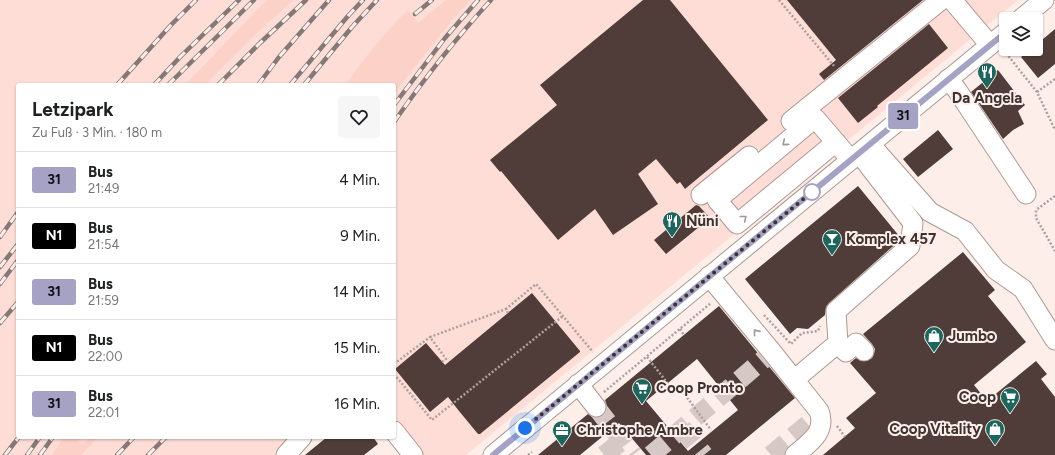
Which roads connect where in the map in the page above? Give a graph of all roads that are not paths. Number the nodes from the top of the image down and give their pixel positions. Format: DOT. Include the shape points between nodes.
graph roads {
  1 [pos="941,0"];
  2 [pos="952,0"];
  3 [pos="1044,0"];
  4 [pos="1029,12"];
  5 [pos="999,44"];
  6 [pos="997,48"];
  7 [pos="948,79"];
  8 [pos="836,142"];
  9 [pos="860,152"];
  10 [pos="1026,194"];
  11 [pos="702,195"];
  12 [pos="709,276"];
  13 [pos="1055,340"];
  14 [pos="838,343"];
  15 [pos="864,352"];
  16 [pos="794,380"];
  17 [pos="578,384"];
  18 [pos="598,402"];
  19 [pos="396,434"];
  20 [pos="300,439"];
  21 [pos="286,455"];
  22 [pos="413,455"];
  23 [pos="493,455"];
  24 [pos="795,455"];
  1 -- 11 [label="street"];
  2 -- 6 [label="street"];
  3 -- 4 [label="street"];
  5 -- 6 [label="street"];
  6 -- 7 [label="street"];
  7 -- 9 [label="street"];
  7 -- 10 [label="street"];
  8 -- 8 [label="street, one-way" via="815,118 717,200 737,224"];
  8 -- 9 [label="street"];
  9 -- 12 [label="street"];
  9 -- 13 [label="street" via="878,155 930,212 965,232 996,270 1023,289"];
  9 -- 14 [label="street" via="913,223 910,246 836,311"];
  16 -- 12 [label="street, one-way" via="768,356"];
  12 -- 17 [label="street"];
  14 -- 15 [label="street" via="846,352 856,343"];
  14 -- 16 [label="street"];
  16 -- 24 [label="street" via="817,415 821,416 818,433"];
  17 -- 18 [label="street"];
  17 -- 23 [label="street"];
  19 -- 22 [label="street"];
  20 -- 21 [label="street"];
}
